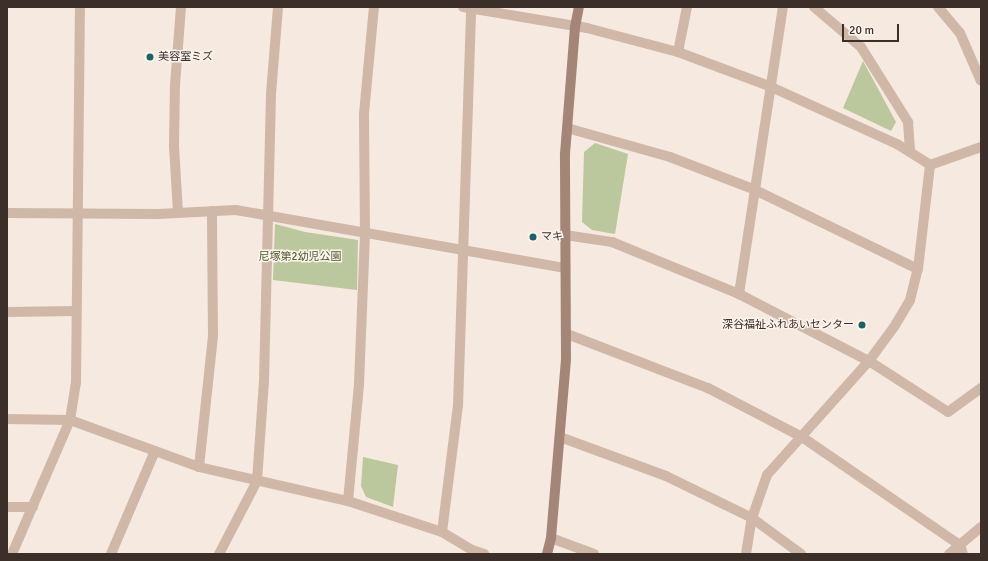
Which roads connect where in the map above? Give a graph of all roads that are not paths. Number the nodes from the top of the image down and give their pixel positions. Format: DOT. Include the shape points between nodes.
graph roads {
  1 [pos="80,7"];
  2 [pos="181,7"];
  3 [pos="278,7"];
  4 [pos="374,7"];
  5 [pos="468,7"];
  6 [pos="579,7"];
  7 [pos="687,7"];
  8 [pos="783,7"];
  9 [pos="814,7"];
  10 [pos="938,7"];
  11 [pos="575,27"];
  12 [pos="678,52"];
  13 [pos="981,80"];
  14 [pos="770,86"];
  15 [pos="567,128"];
  16 [pos="981,147"];
  17 [pos="910,152"];
  18 [pos="930,166"];
  19 [pos="753,189"];
  20 [pos="212,211"];
  21 [pos="7,213"];
  22 [pos="79,213"];
  23 [pos="178,213"];
  24 [pos="270,216"];
  25 [pos="365,233"];
  26 [pos="565,235"];
  27 [pos="462,250"];
  28 [pos="564,268"];
  29 [pos="918,269"];
  30 [pos="739,294"];
  31 [pos="76,311"];
  32 [pos="7,312"];
  33 [pos="567,334"];
  34 [pos="869,361"];
  35 [pos="981,388"];
  36 [pos="7,419"];
  37 [pos="70,420"];
  38 [pos="560,437"];
  39 [pos="802,437"];
  40 [pos="155,451"];
  41 [pos="199,467"];
  42 [pos="257,481"];
  43 [pos="348,501"];
  44 [pos="7,507"];
  45 [pos="33,507"];
  46 [pos="752,518"];
  47 [pos="981,527"];
  48 [pos="442,532"];
  49 [pos="551,538"];
  50 [pos="961,550"];
  51 [pos="12,554"];
  52 [pos="111,554"];
  53 [pos="218,554"];
  54 [pos="484,554"];
  55 [pos="547,554"];
  56 [pos="594,554"];
  57 [pos="746,554"];
  58 [pos="801,554"];
  59 [pos="950,554"];
  1 -- 22 [label="street"];
  2 -- 23 [label="street" via="175,85 174,146"];
  3 -- 24 [label="street" via="270,94"];
  4 -- 25 [label="street" via="364,114"];
  5 -- 11 [label="street"];
  5 -- 27 [label="street"];
  6 -- 11 [label="street"];
  7 -- 12 [label="street"];
  8 -- 14 [label="street"];
  9 -- 17 [label="street" via="861,47 908,122"];
  10 -- 13 [label="street" via="960,33"];
  11 -- 12 [label="street"];
  11 -- 15 [label="street"];
  12 -- 14 [label="street"];
  14 -- 17 [label="street"];
  14 -- 19 [label="street"];
  15 -- 19 [label="street" via="670,157"];
  15 -- 26 [label="street"];
  16 -- 18 [label="street"];
  17 -- 18 [label="street"];
  18 -- 29 [label="street"];
  19 -- 29 [label="street"];
  19 -- 30 [label="street"];
  20 -- 23 [label="street"];
  20 -- 24 [label="street" via="236,210"];
  20 -- 41 [label="street" via="213,336"];
  21 -- 22 [label="street"];
  22 -- 23 [label="street"];
  22 -- 31 [label="street"];
  24 -- 25 [label="street"];
  24 -- 42 [label="street" via="264,381"];
  25 -- 27 [label="street"];
  25 -- 43 [label="street" via="359,384"];
  26 -- 28 [label="street"];
  26 -- 30 [label="street" via="612,242"];
  27 -- 28 [label="street"];
  27 -- 48 [label="street" via="458,406"];
  28 -- 33 [label="street"];
  29 -- 34 [label="street" via="910,300"];
  30 -- 34 [label="street"];
  31 -- 32 [label="street"];
  31 -- 37 [label="street" via="76,383"];
  33 -- 38 [label="street"];
  33 -- 39 [label="street" via="708,388"];
  34 -- 35 [label="street" via="948,412"];
  34 -- 39 [label="street"];
  36 -- 37 [label="street"];
  37 -- 40 [label="street"];
  37 -- 45 [label="street"];
  38 -- 46 [label="street" via="666,476"];
  38 -- 49 [label="street"];
  39 -- 46 [label="street" via="767,475"];
  39 -- 50 [label="street"];
  40 -- 41 [label="street"];
  40 -- 52 [label="street"];
  41 -- 42 [label="street"];
  42 -- 43 [label="street"];
  42 -- 53 [label="street"];
  43 -- 48 [label="street"];
  44 -- 45 [label="street"];
  45 -- 51 [label="street"];
  46 -- 57 [label="street"];
  46 -- 58 [label="street"];
  47 -- 50 [label="street"];
  48 -- 54 [label="street" via="472,550"];
  49 -- 55 [label="street"];
  49 -- 56 [label="street"];
  50 -- 59 [label="street"];
}
